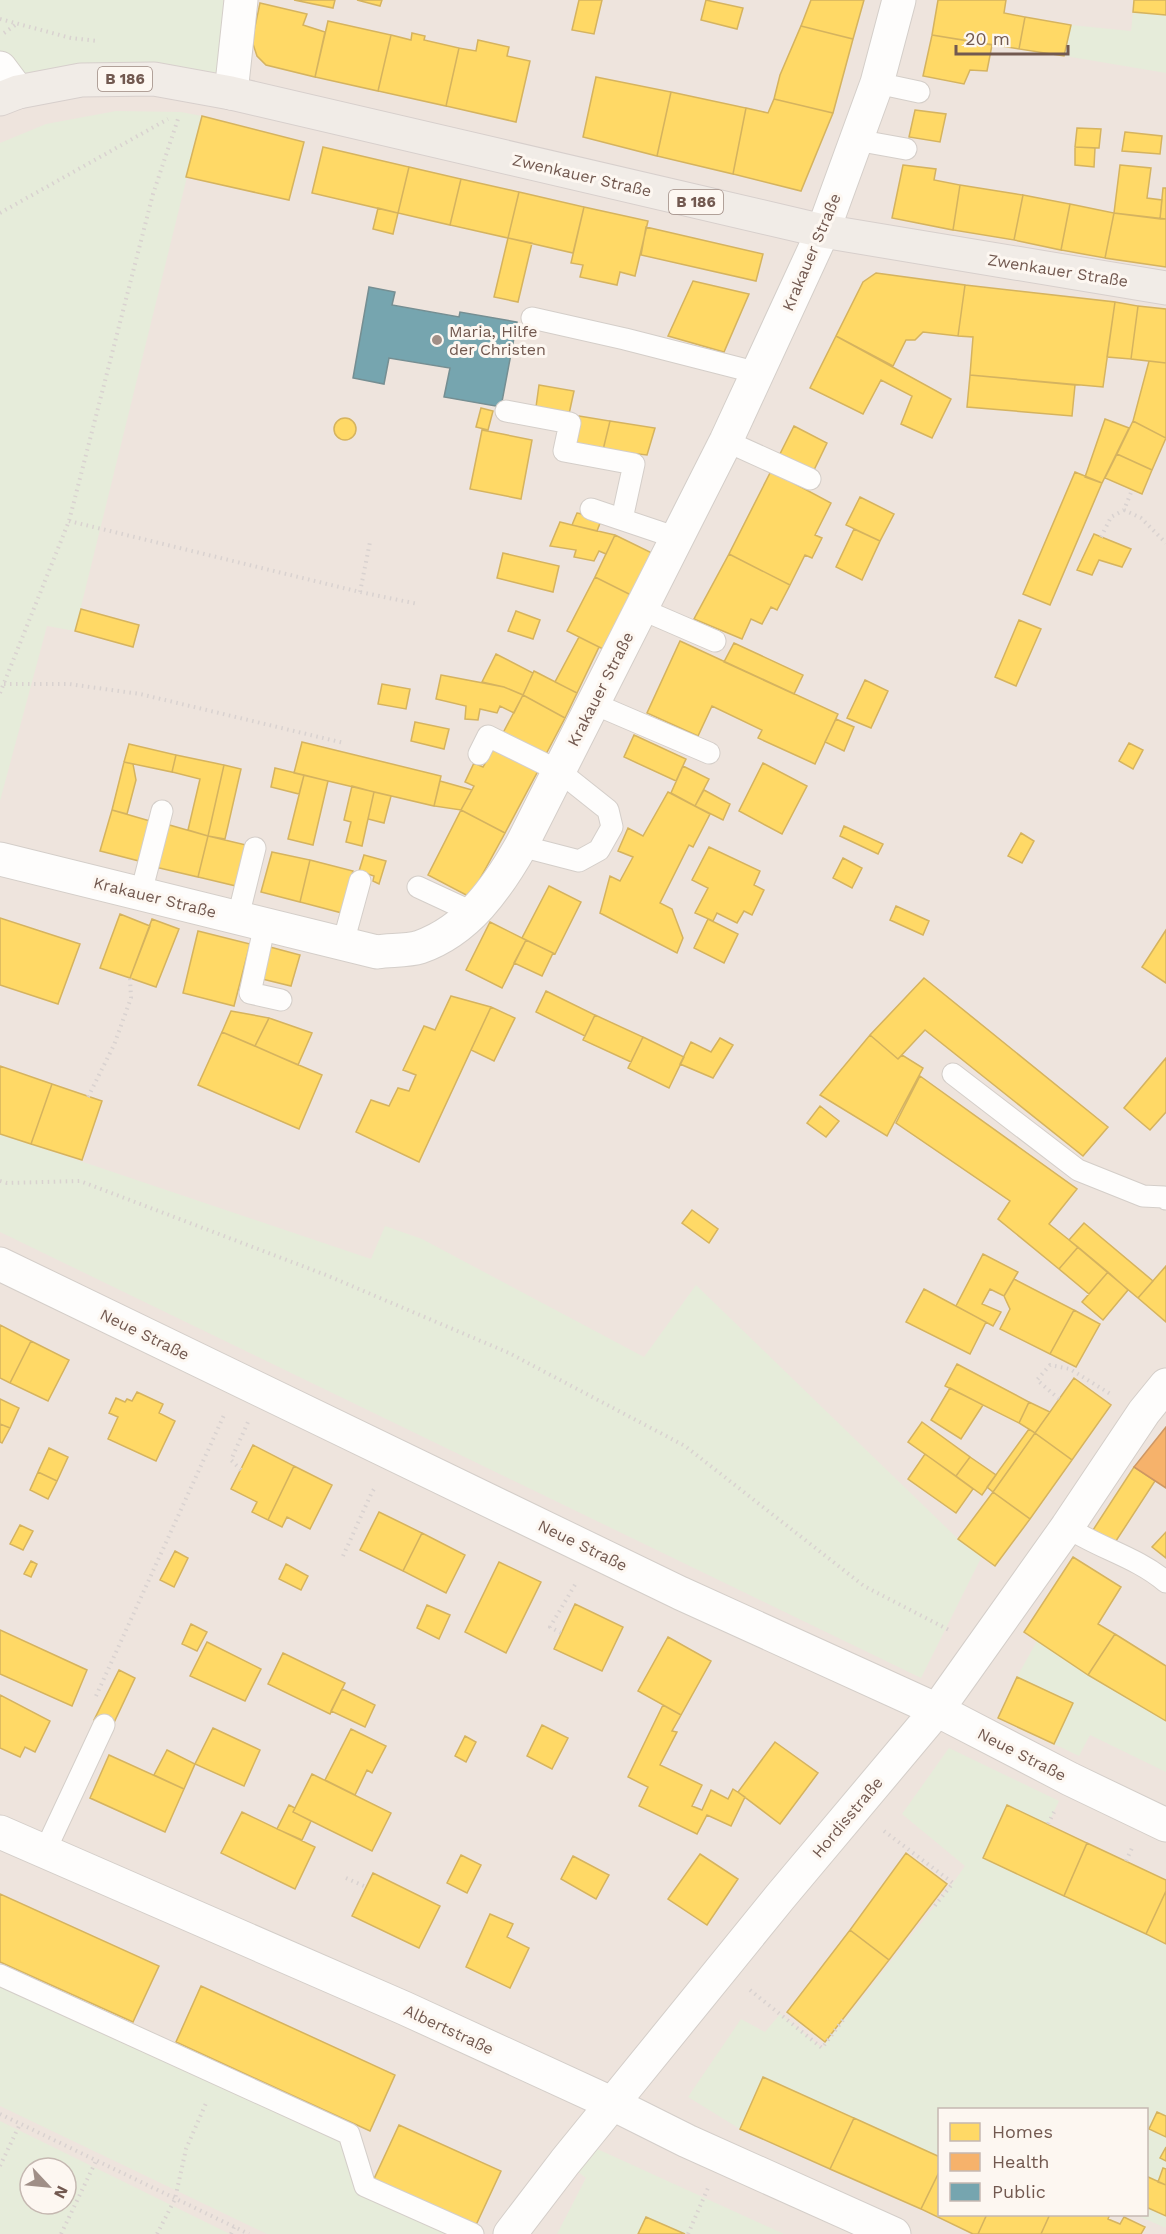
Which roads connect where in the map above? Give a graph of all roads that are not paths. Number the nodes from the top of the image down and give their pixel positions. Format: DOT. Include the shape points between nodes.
graph roads {
  1 [pos="242,0"];
  2 [pos="899,0"];
  3 [pos="877,83"];
  4 [pos="6,86"];
  5 [pos="919,92"];
  6 [pos="231,93"];
  7 [pos="856,140"];
  8 [pos="906,149"];
  9 [pos="823,231"];
  10 [pos="1166,288"];
  11 [pos="531,318"];
  12 [pos="758,373"];
  13 [pos="507,411"];
  14 [pos="726,441"];
  15 [pos="810,479"];
  16 [pos="591,509"];
  17 [pos="622,519"];
  18 [pos="677,538"];
  19 [pos="641,609"];
  20 [pos="715,641"];
  21 [pos="592,703"];
  22 [pos="709,753"];
  23 [pos="479,754"];
  24 [pos="559,771"];
  25 [pos="162,811"];
  26 [pos="520,846"];
  27 [pos="255,848"];
  28 [pos="0,859"];
  29 [pos="360,881"];
  30 [pos="418,887"];
  31 [pos="125,889"];
  32 [pos="474,913"];
  33 [pos="251,921"];
  34 [pos="344,943"];
  35 [pos="281,1000"];
  36 [pos="953,1074"];
  37 [pos="1166,1199"];
  38 [pos="0,1264"];
  39 [pos="1166,1385"];
  40 [pos="1066,1527"];
  41 [pos="1166,1582"];
  42 [pos="937,1710"];
  43 [pos="104,1725"];
  44 [pos="1166,1825"];
  45 [pos="0,1832"];
  46 [pos="45,1851"];
  47 [pos="0,1975"];
  48 [pos="613,2104"];
  49 [pos="888,2233"];
  50 [pos="473,2234"];
  51 [pos="510,2234"];
  1 -- 6 [label="street"];
  2 -- 3 [label="street, Krakauer Straße"];
  3 -- 5 [label="lane"];
  3 -- 7 [label="street, Krakauer Straße"];
  4 -- 6 [label="main road, Zwenkauer Straße / B 186" via="154,79"];
  6 -- 9 [label="main road, Zwenkauer Straße / B 186"];
  7 -- 8 [label="lane"];
  7 -- 9 [label="street, Krakauer Straße"];
  9 -- 10 [label="main road, Zwenkauer Straße / B 186"];
  9 -- 12 [label="street, Krakauer Straße"];
  11 -- 12 [label="lane"];
  12 -- 14 [label="street, Krakauer Straße"];
  13 -- 17 [label="lane" via="570,423 564,451 634,464"];
  14 -- 15 [label="lane"];
  14 -- 18 [label="street, Krakauer Straße"];
  16 -- 17 [label="lane"];
  17 -- 18 [label="lane"];
  18 -- 19 [label="street, Krakauer Straße"];
  19 -- 20 [label="lane"];
  19 -- 21 [label="street, Krakauer Straße"];
  21 -- 22 [label="lane"];
  21 -- 24 [label="street, Krakauer Straße"];
  23 -- 24 [label="lane" via="488,736"];
  24 -- 26 [label="street, Krakauer Straße"];
  24 -- 26 [label="lane" via="608,810 612,827 600,850 579,861"];
  25 -- 31 [label="lane"];
  26 -- 32 [label="street, Krakauer Straße" via="500,882"];
  27 -- 33 [label="lane"];
  28 -- 31 [label="street, Krakauer Straße"];
  29 -- 34 [label="lane"];
  30 -- 32 [label="lane"];
  31 -- 33 [label="street, Krakauer Straße"];
  32 -- 34 [label="street, Krakauer Straße" via="419,947 377,952"];
  33 -- 34 [label="street, Krakauer Straße"];
  33 -- 35 [label="lane" via="250,993"];
  36 -- 37 [label="lane" via="1078,1170 1143,1196"];
  38 -- 42 [label="street, Neue Straße" via="680,1593"];
  39 -- 40 [label="street, Hordisstraße"];
  40 -- 41 [label="lane" via="1154,1571"];
  40 -- 42 [label="street, Hordisstraße"];
  42 -- 44 [label="street, Neue Straße"];
  42 -- 48 [label="street, Hordisstraße"];
  43 -- 46 [label="lane"];
  45 -- 46 [label="street, Albertstraße"];
  46 -- 48 [label="street, Albertstraße"];
  47 -- 50 [label="lane" via="349,2134 364,2186"];
  48 -- 49 [label="street, Albertstraße"];
  48 -- 51 [label="street, Hordisstraße"];
}
